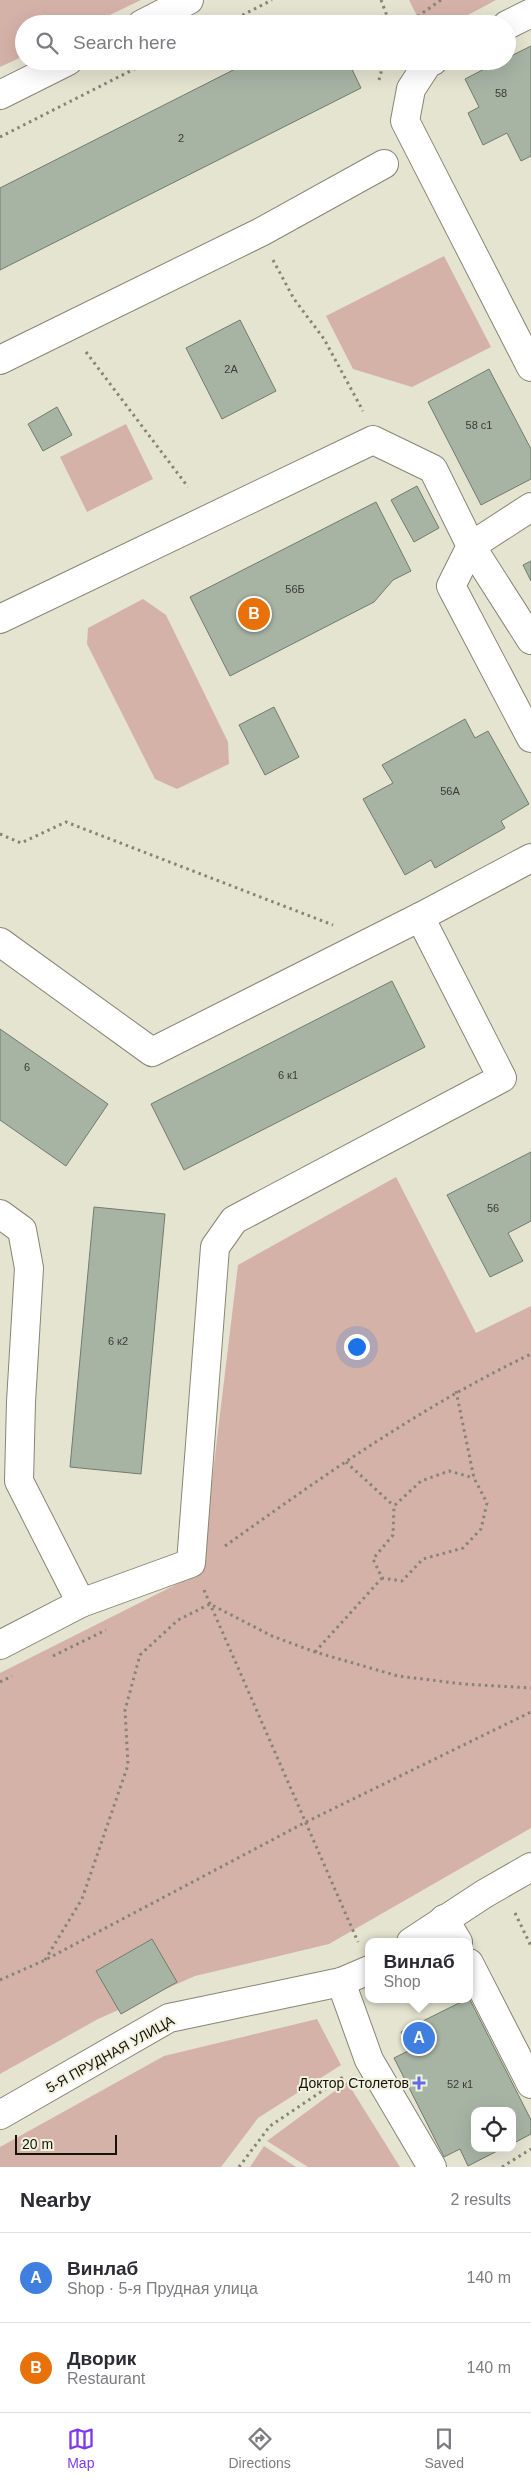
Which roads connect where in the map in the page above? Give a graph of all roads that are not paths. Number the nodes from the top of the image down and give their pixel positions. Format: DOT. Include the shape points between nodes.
graph roads {
  1 [pos="189,0"];
  2 [pos="531,13"];
  3 [pos="160,15"];
  4 [pos="516,20"];
  5 [pos="50,70"];
  6 [pos="423,70"];
  7 [pos="0,95"];
  8 [pos="384,164"];
  9 [pos="0,360"];
  10 [pos="531,367"];
  11 [pos="531,507"];
  12 [pos="471,546"];
  13 [pos="0,618"];
  14 [pos="531,640"];
  15 [pos="531,738"];
  16 [pos="531,858"];
  17 [pos="420,917"];
  18 [pos="0,942"];
  19 [pos="0,1214"];
  20 [pos="11,1232"];
  21 [pos="81,1603"];
  22 [pos="0,1645"];
  23 [pos="531,1867"];
  24 [pos="451,1930"];
  25 [pos="424,1938"];
  26 [pos="365,1972"];
  27 [pos="473,1972"];
  28 [pos="341,1982"];
  29 [pos="531,2084"];
  30 [pos="0,2114"];
  31 [pos="432,2167"];
  1 -- 3 [label="street"];
  2 -- 4 [label="street"];
  5 -- 7 [label="street"];
  6 -- 10 [label="street" via="411,89 405,121"];
  8 -- 9 [label="street" via="261,232"];
  11 -- 12 [label="street"];
  12 -- 13 [label="street" via="433,469 373,440"];
  12 -- 14 [label="street"];
  12 -- 15 [label="street" via="451,586"];
  16 -- 17 [label="street"];
  17 -- 18 [label="street" via="152,1052"];
  17 -- 21 [label="street" via="502,1078 234,1220 215,1246 191,1562"];
  19 -- 20 [label="street"];
  20 -- 21 [label="street" via="29,1268 19,1481"];
  21 -- 22 [label="street"];
  23 -- 24 [label="street"];
  24 -- 25 [label="street"];
  26 -- 28 [label="street, 5-Я ПРУДНАЯ УЛИЦА"];
  27 -- 29 [label="street"];
  28 -- 30 [label="street, 5-Я ПРУДНАЯ УЛИЦА" via="169,2018"];
  28 -- 31 [label="street" via="369,2060"];
}
